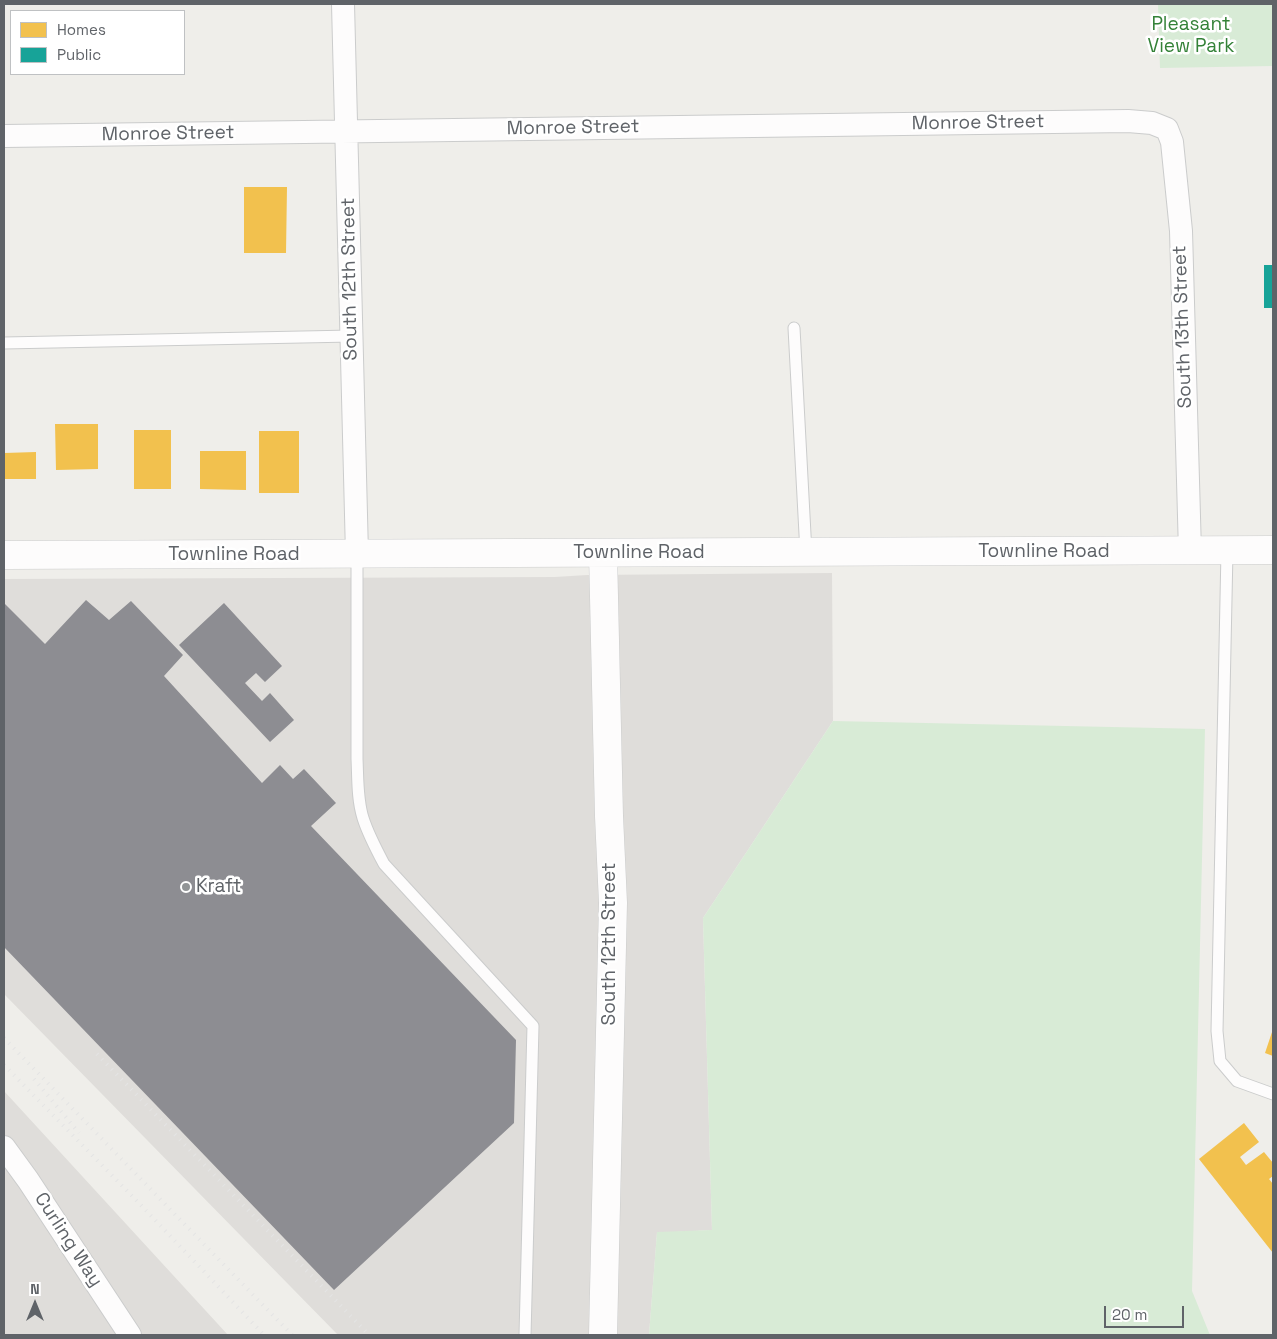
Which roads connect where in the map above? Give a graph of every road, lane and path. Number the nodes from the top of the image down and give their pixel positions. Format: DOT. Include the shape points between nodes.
graph roads {
  1 [pos="343,4"];
  2 [pos="1143,122"];
  3 [pos="346,131"];
  4 [pos="4,136"];
  5 [pos="794,328"];
  6 [pos="352,336"];
  7 [pos="4,343"];
  8 [pos="1273,550"];
  9 [pos="1227,551"];
  10 [pos="806,552"];
  11 [pos="1190,552"];
  12 [pos="603,553"];
  13 [pos="357,554"];
  14 [pos="4,555"];
  15 [pos="1273,1094"];
  16 [pos="4,1147"];
  17 [pos="130,1335"];
  18 [pos="525,1335"];
  19 [pos="602,1335"];
  1 -- 3 [label="street, South 12th Street"];
  2 -- 3 [label="street, Monroe Street"];
  2 -- 11 [label="street, South 13th Street" via="1166,129 1172,142 1180,231"];
  3 -- 4 [label="street, Monroe Street"];
  3 -- 6 [label="street, South 12th Street"];
  5 -- 10 [label="lane"];
  6 -- 7 [label="lane"];
  6 -- 13 [label="street, South 12th Street"];
  8 -- 9 [label="street, Townline Road"];
  9 -- 11 [label="street, Townline Road"];
  9 -- 15 [label="lane" via="1217,1031 1220,1061 1237,1081"];
  10 -- 11 [label="street, Townline Road"];
  10 -- 12 [label="street, Townline Road"];
  12 -- 13 [label="street, Townline Road"];
  12 -- 19 [label="street, South 12th Street" via="613,903"];
  13 -- 14 [label="street, Townline Road"];
  13 -- 18 [label="lane" via="357,759 362,816 384,864 533,1026"];
  16 -- 17 [label="street, Curling Way"];
}
